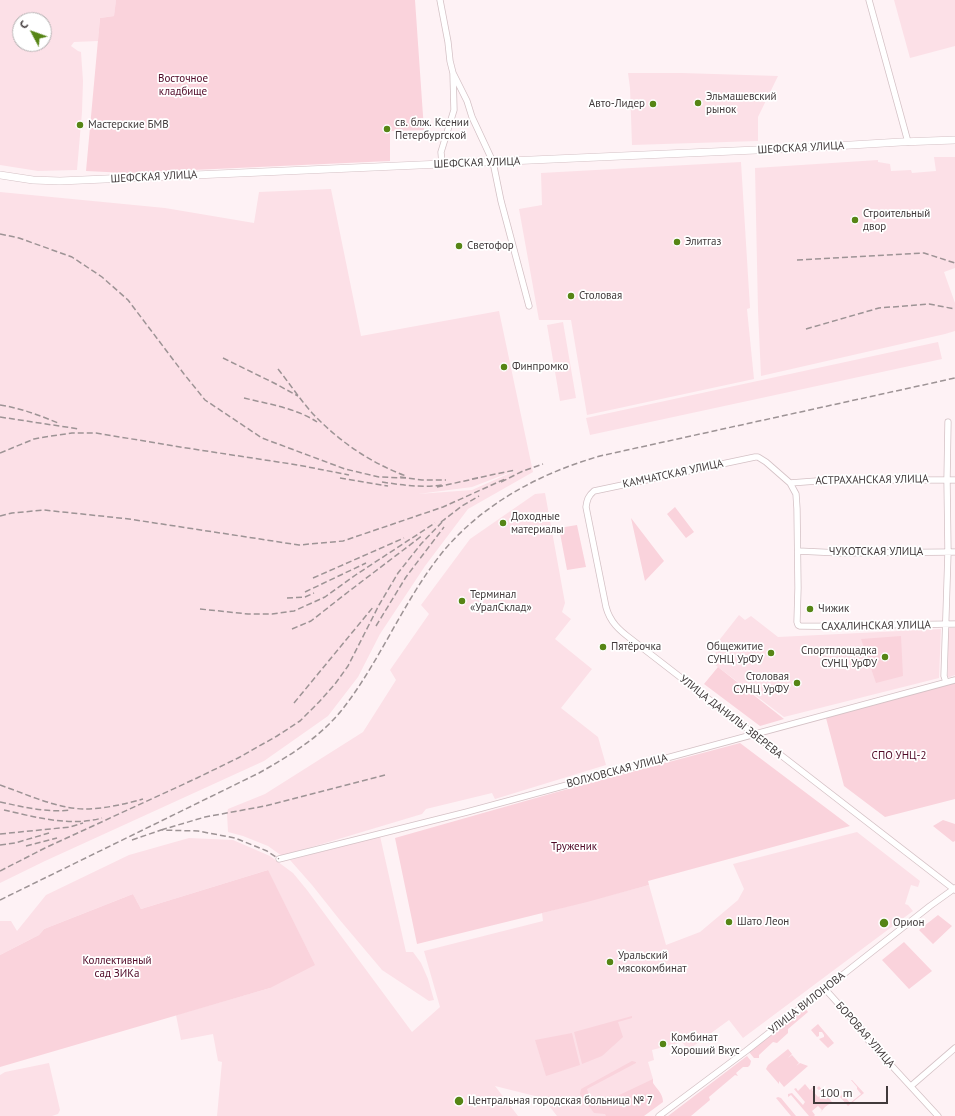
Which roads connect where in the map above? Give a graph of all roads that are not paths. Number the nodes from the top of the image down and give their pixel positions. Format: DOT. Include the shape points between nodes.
graph roads {
  1 [pos="440,0"];
  2 [pos="869,0"];
  3 [pos="453,73"];
  4 [pos="955,140"];
  5 [pos="908,142"];
  6 [pos="493,162"];
  7 [pos="442,164"];
  8 [pos="0,175"];
  9 [pos="529,306"];
  10 [pos="948,422"];
  11 [pos="947,480"];
  12 [pos="955,480"];
  13 [pos="790,483"];
  14 [pos="589,496"];
  15 [pos="798,551"];
  16 [pos="948,552"];
  17 [pos="955,552"];
  18 [pos="946,624"];
  19 [pos="955,624"];
  20 [pos="955,680"];
  21 [pos="946,682"];
  22 [pos="754,735"];
  23 [pos="279,859"];
  24 [pos="955,889"];
  25 [pos="825,989"];
  26 [pos="955,1048"];
  27 [pos="911,1086"];
  28 [pos="659,1116"];
  29 [pos="938,1116"];
  1 -- 3 [label="street"];
  2 -- 5 [label="street"];
  3 -- 6 [label="street"];
  3 -- 7 [label="street" via="454,110 442,152"];
  4 -- 5 [label="main road, ШЕФСКАЯ УЛИЦА"];
  5 -- 6 [label="main road, ШЕФСКАЯ УЛИЦА"];
  6 -- 7 [label="main road, ШЕФСКАЯ УЛИЦА"];
  6 -- 9 [label="street"];
  7 -- 8 [label="main road, ШЕФСКАЯ УЛИЦА" via="60,181"];
  10 -- 11 [label="street"];
  11 -- 12 [label="street, АСТРАХАНСКАЯ УЛИЦА"];
  11 -- 13 [label="street, АСТРАХАНСКАЯ УЛИЦА" via="830,480"];
  11 -- 16 [label="street"];
  13 -- 14 [label="street, КАМЧАТСКАЯ УЛИЦА" via="755,456 594,491"];
  13 -- 15 [label="street" via="796,494"];
  14 -- 22 [label="street, УЛИЦА ДАНИЛЫ ЗВЕРЕВА" via="586,507 606,608 611,621 626,636"];
  15 -- 16 [label="street, ЧУКОТСКАЯ УЛИЦА"];
  15 -- 18 [label="street, САХАЛИНСКАЯ УЛИЦА" via="797,622 800,626"];
  16 -- 17 [label="street, ЧУКОТСКАЯ УЛИЦА"];
  16 -- 18 [label="street"];
  18 -- 19 [label="street, САХАЛИНСКАЯ УЛИЦА"];
  18 -- 21 [label="street"];
  20 -- 21 [label="street, ВОЛХОВСКАЯ УЛИЦА"];
  21 -- 22 [label="street, ВОЛХОВСКАЯ УЛИЦА"];
  22 -- 23 [label="street, ВОЛХОВСКАЯ УЛИЦА"];
  22 -- 24 [label="street, УЛИЦА ДАНИЛЫ ЗВЕРЕВА"];
  24 -- 25 [label="street, УЛИЦА ВИЛОНОВА"];
  25 -- 27 [label="street, БОРОВАЯ УЛИЦА"];
  25 -- 28 [label="street, УЛИЦА ВИЛОНОВА"];
  26 -- 27 [label="street"];
  27 -- 29 [label="street, БОРОВАЯ УЛИЦА"];
}
